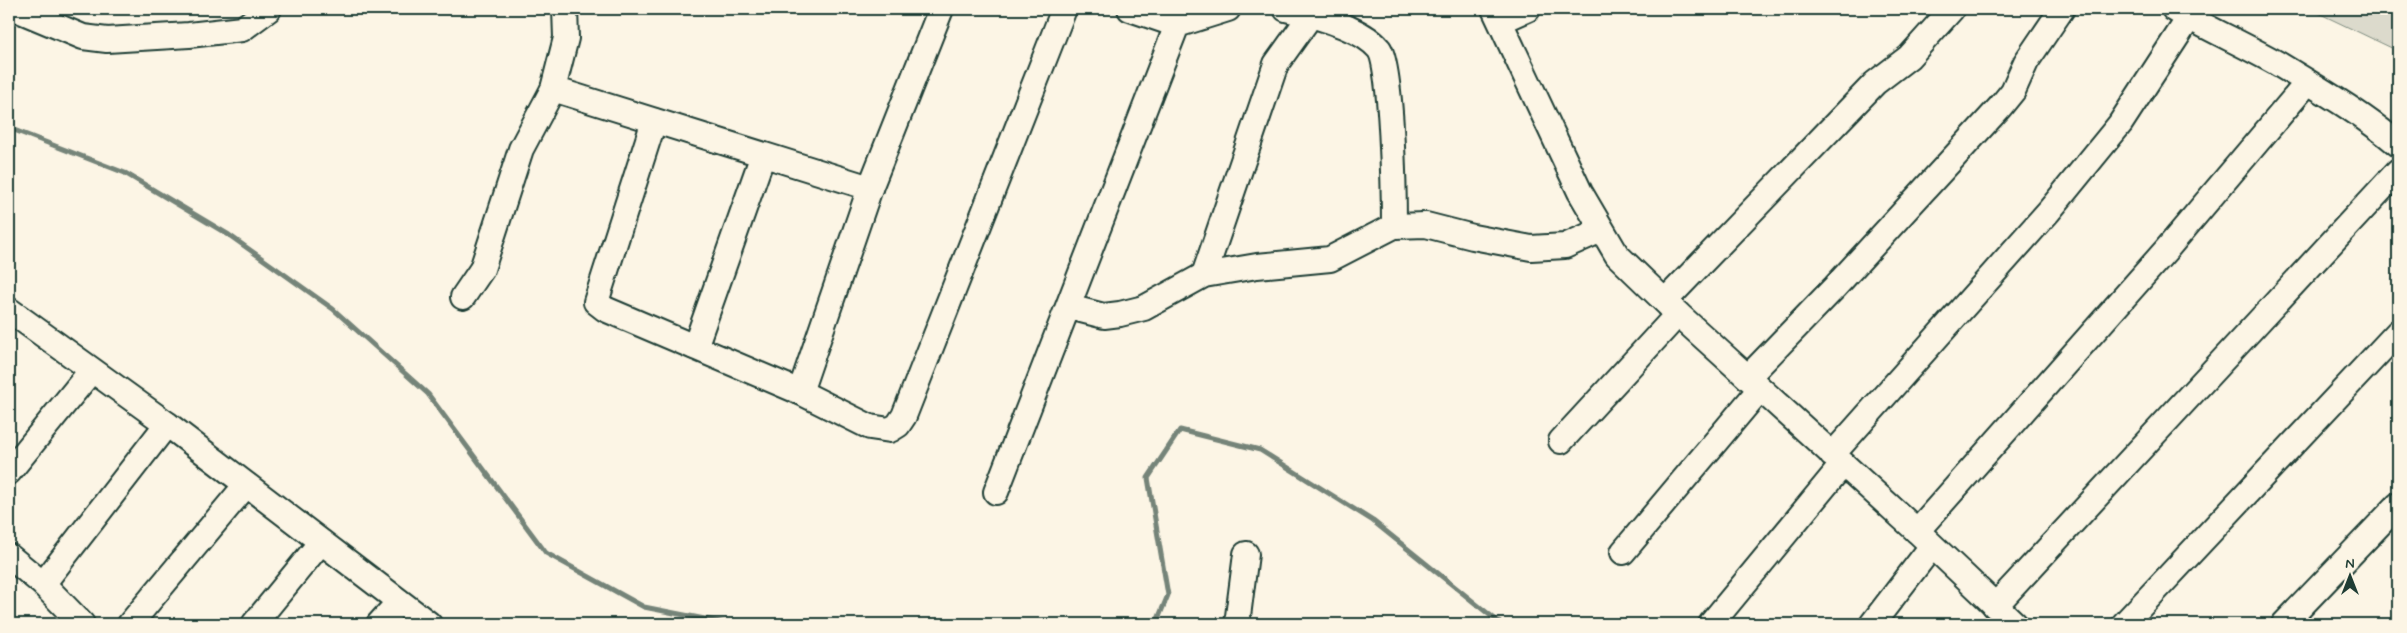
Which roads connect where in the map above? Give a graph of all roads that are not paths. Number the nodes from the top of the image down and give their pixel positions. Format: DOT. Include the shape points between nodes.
graph roads {
  1 [pos="16,9"];
  2 [pos="269,9"];
  3 [pos="565,9"];
  4 [pos="940,9"];
  5 [pos="1064,9"];
  6 [pos="1130,9"];
  7 [pos="1228,9"];
  8 [pos="1286,9"];
  9 [pos="1528,9"];
  10 [pos="1952,9"];
  11 [pos="2062,9"];
  12 [pos="2182,13"];
  13 [pos="1311,15"];
  14 [pos="1498,15"];
  15 [pos="1177,25"];
  16 [pos="2307,83"];
  17 [pos="553,88"];
  18 [pos="654,120"];
  19 [pos="2398,144"];
  20 [pos="763,155"];
  21 [pos="2398,171"];
  22 [pos="870,188"];
  23 [pos="1394,226"];
  24 [pos="1601,230"];
  25 [pos="1204,275"];
  26 [pos="463,297"];
  27 [pos="1069,306"];
  28 [pos="1671,307"];
  29 [pos="10,312"];
  30 [pos="2398,332"];
  31 [pos="694,347"];
  32 [pos="91,371"];
  33 [pos="1754,383"];
  34 [pos="800,392"];
  35 [pos="167,424"];
  36 [pos="1561,441"];
  37 [pos="1837,459"];
  38 [pos="9,472"];
  39 [pos="246,485"];
  40 [pos="996,492"];
  41 [pos="2398,504"];
  42 [pos="1925,539"];
  43 [pos="321,542"];
  44 [pos="1623,552"];
  45 [pos="1246,554"];
  46 [pos="9,556"];
  47 [pos="43,584"];
  48 [pos="399,602"];
  49 [pos="1995,606"];
  50 [pos="82,624"];
  51 [pos="130,624"];
  52 [pos="254,624"];
  53 [pos="379,624"];
  54 [pos="429,624"];
  55 [pos="1236,624"];
  56 [pos="1711,624"];
  57 [pos="1872,624"];
  58 [pos="2015,624"];
  59 [pos="2124,624"];
  60 [pos="2284,624"];
  1 -- 2 [label="street" via="82,37 107,40 242,29"];
  3 -- 17 [label="street" via="566,38"];
  4 -- 22 [label="street"];
  5 -- 34 [label="street" via="898,425 890,430 870,427"];
  6 -- 15 [label="street"];
  7 -- 15 [label="street"];
  8 -- 13 [label="street"];
  9 -- 14 [label="street"];
  10 -- 28 [label="street" via="1909,57 1875,83"];
  11 -- 33 [label="street" via="2000,106 1835,287"];
  12 -- 16 [label="street"];
  12 -- 37 [label="street" via="2120,124"];
  13 -- 23 [label="street" via="1365,36 1380,50 1387,89 1394,177"];
  13 -- 25 [label="street" via="1276,64"];
  14 -- 24 [label="street" via="1580,192"];
  15 -- 27 [label="street"];
  16 -- 19 [label="street" via="2368,119"];
  16 -- 42 [label="street"];
  17 -- 18 [label="street"];
  17 -- 26 [label="street" via="521,149 482,270"];
  18 -- 20 [label="street"];
  18 -- 31 [label="street" via="596,302 604,309"];
  20 -- 22 [label="street"];
  20 -- 31 [label="street"];
  21 -- 49 [label="street"];
  22 -- 34 [label="street"];
  23 -- 24 [label="street" via="1426,225 1531,248 1564,246"];
  23 -- 25 [label="street" via="1330,259"];
  24 -- 28 [label="street" via="1617,255"];
  25 -- 27 [label="street" via="1144,308 1120,314 1104,316"];
  27 -- 40 [label="street"];
  28 -- 33 [label="street"];
  28 -- 36 [label="street"];
  29 -- 32 [label="street"];
  30 -- 59 [label="street"];
  31 -- 34 [label="street"];
  32 -- 35 [label="street"];
  32 -- 38 [label="street"];
  33 -- 37 [label="street"];
  33 -- 44 [label="street"];
  35 -- 39 [label="street"];
  35 -- 47 [label="street"];
  37 -- 42 [label="street"];
  37 -- 56 [label="street"];
  39 -- 43 [label="street"];
  39 -- 51 [label="street"];
  41 -- 60 [label="street"];
  42 -- 49 [label="street"];
  42 -- 57 [label="street"];
  43 -- 48 [label="street"];
  43 -- 52 [label="street"];
  45 -- 55 [label="street"];
  46 -- 47 [label="street"];
  47 -- 50 [label="street"];
  48 -- 53 [label="street"];
  48 -- 54 [label="street"];
  49 -- 58 [label="street"];
}
